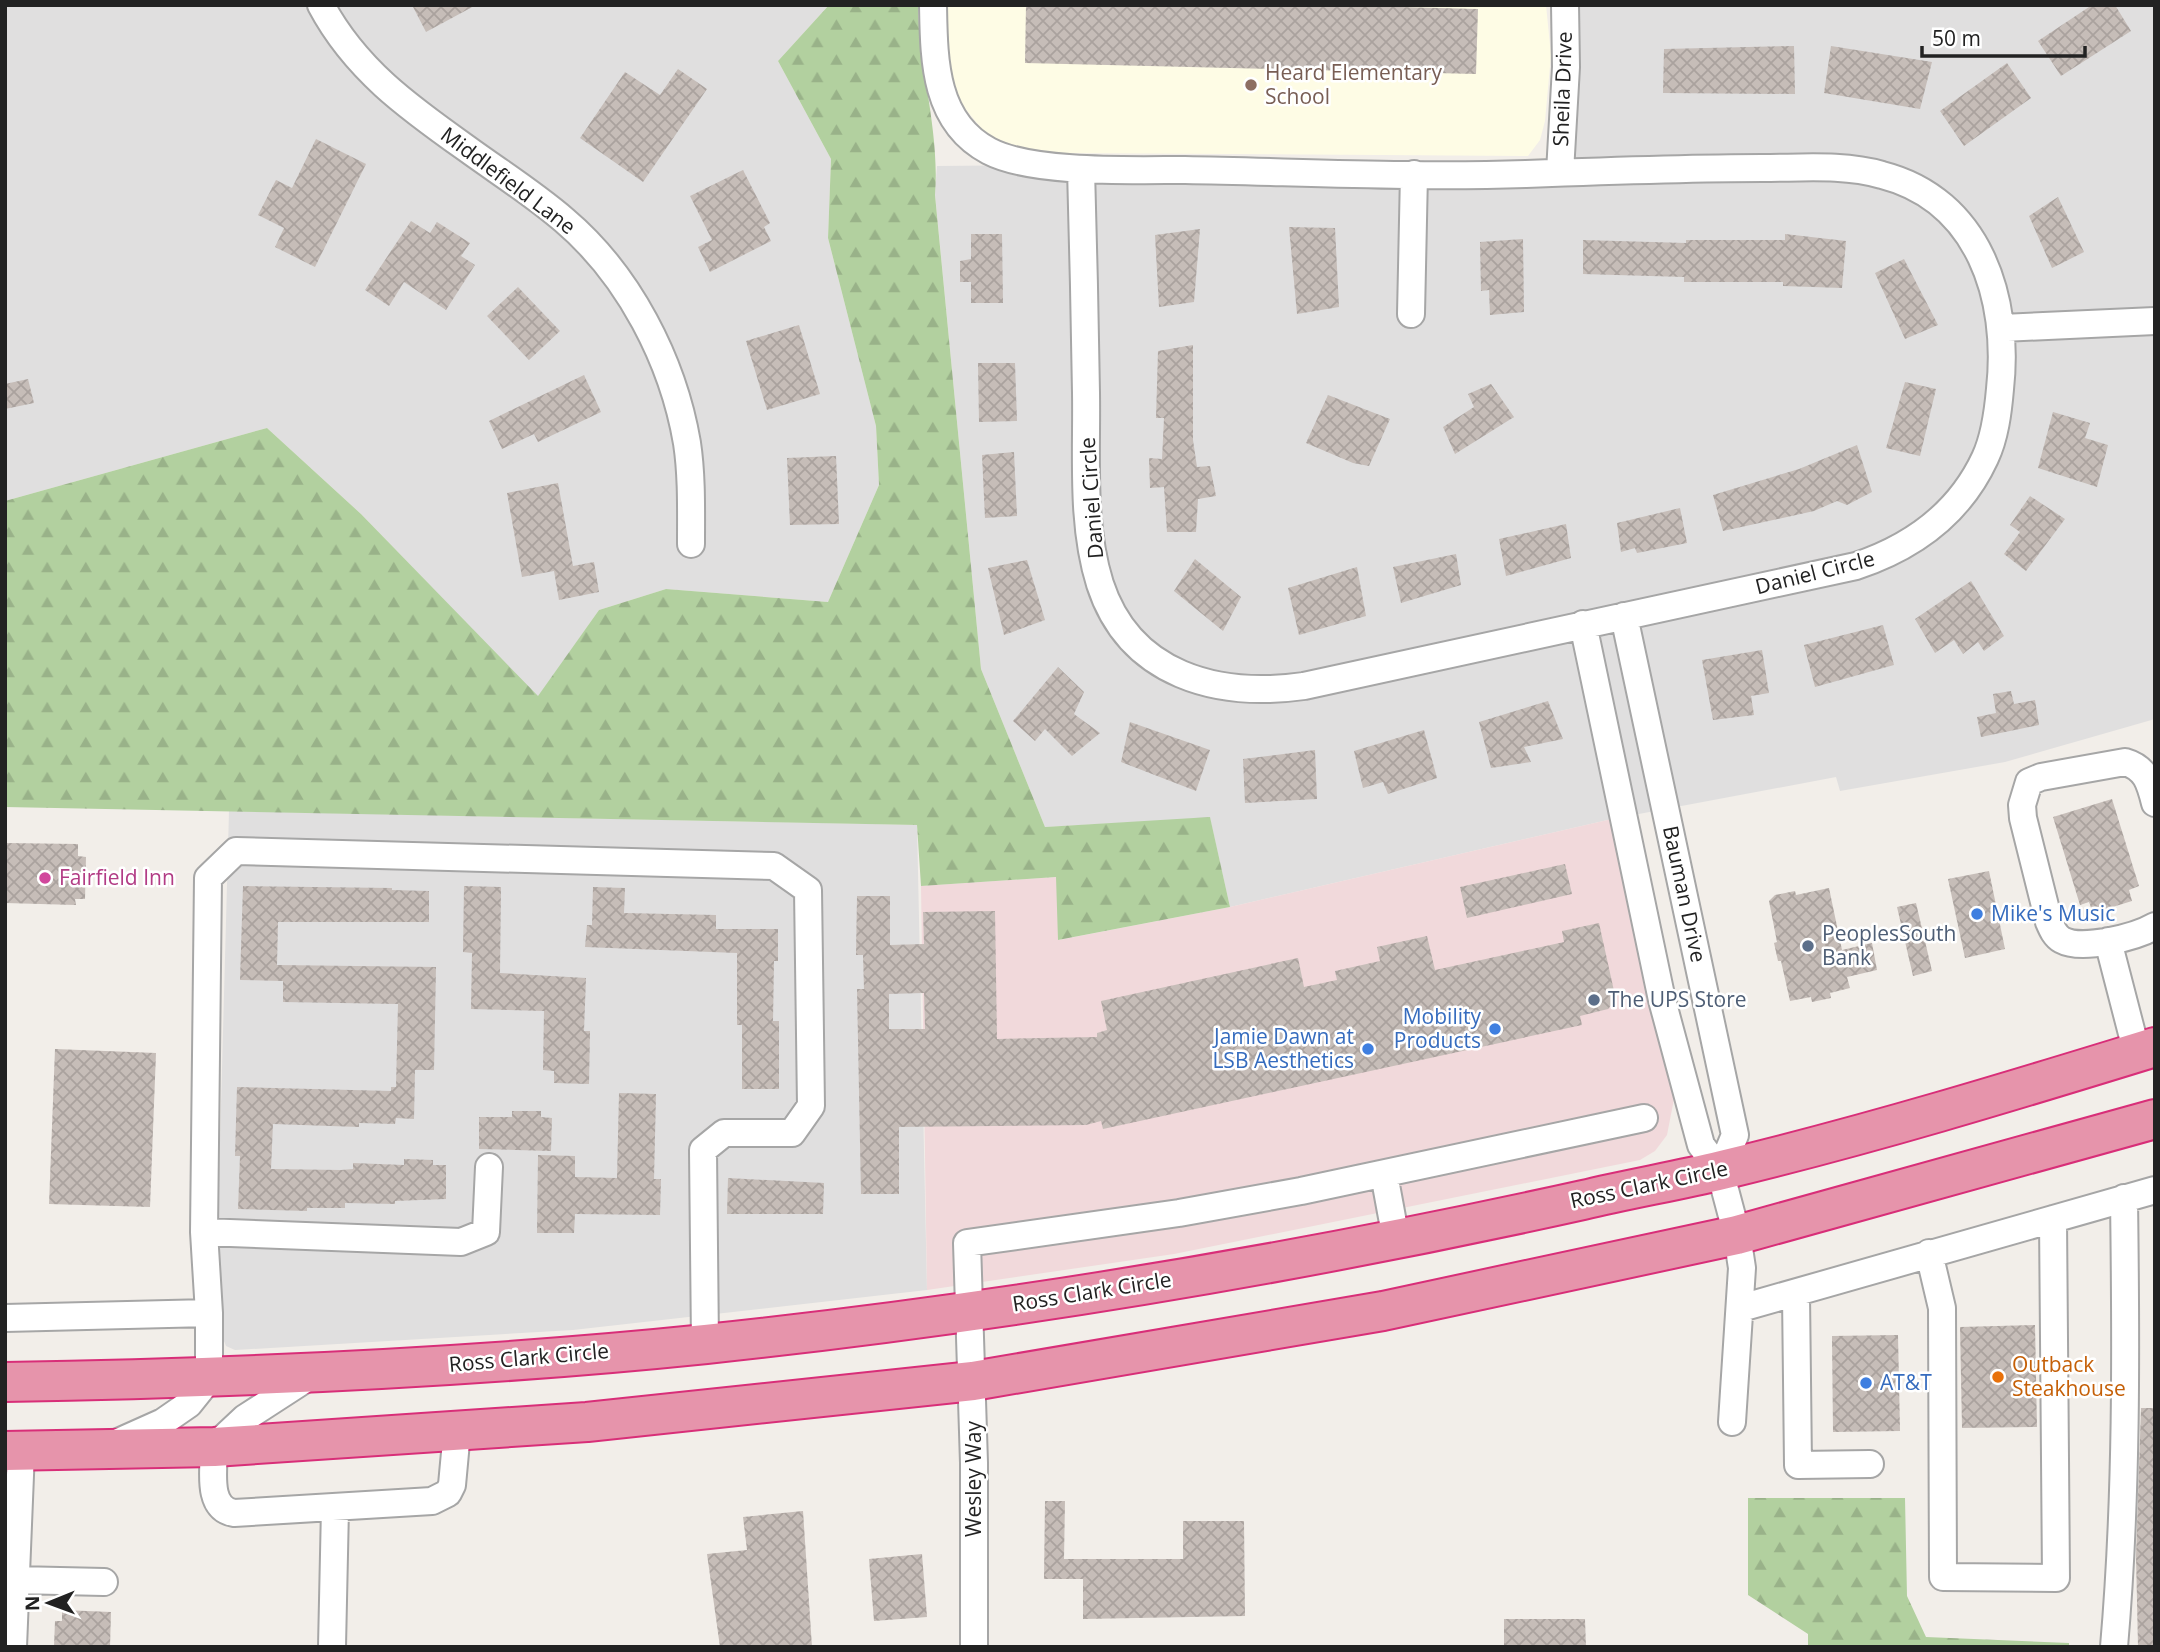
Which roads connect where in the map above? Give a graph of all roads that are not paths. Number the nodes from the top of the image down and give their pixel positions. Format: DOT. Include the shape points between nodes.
graph roads {
  1 [pos="321,5"];
  2 [pos="933,5"];
  3 [pos="1565,5"];
  4 [pos="1081,169"];
  5 [pos="1560,172"];
  6 [pos="1414,174"];
  7 [pos="1411,314"];
  8 [pos="2155,321"];
  9 [pos="2002,328"];
  10 [pos="691,544"];
  11 [pos="1624,616"];
  12 [pos="1583,624"];
  13 [pos="2155,803"];
  14 [pos="2155,926"];
  15 [pos="2108,941"];
  16 [pos="2146,1050"];
  17 [pos="1644,1118"];
  18 [pos="2155,1119"];
  19 [pos="489,1167"];
  20 [pos="1720,1171"];
  21 [pos="1384,1174"];
  22 [pos="2155,1190"];
  23 [pos="2123,1198"];
  24 [pos="2053,1219"];
  25 [pos="204,1232"];
  26 [pos="1737,1235"];
  27 [pos="1396,1239"];
  28 [pos="1930,1253"];
  29 [pos="1796,1295"];
  30 [pos="1741,1308"];
  31 [pos="968,1311"];
  32 [pos="209,1312"];
  33 [pos="5,1318"];
  34 [pos="705,1344"];
  35 [pos="316,1373"];
  36 [pos="209,1379"];
  37 [pos="973,1381"];
  38 [pos="5,1382"];
  39 [pos="1732,1422"];
  40 [pos="457,1430"];
  41 [pos="214,1447"];
  42 [pos="105,1449"];
  43 [pos="13,1451"];
  44 [pos="1870,1464"];
  45 [pos="335,1508"];
  46 [pos="16,1580"];
  47 [pos="104,1582"];
  48 [pos="13,1647"];
  49 [pos="332,1647"];
  50 [pos="974,1647"];
  51 [pos="2115,1647"];
  1 -- 10 [label="street, Middlefield Lane" via="349,50 392,95 566,221 631,298 661,357 682,418 691,490"];
  2 -- 4 [label="street" via="934,66 953,119 988,151 1012,160"];
  3 -- 5 [label="street, Sheila Drive"];
  4 -- 6 [label="street, Daniel Circle"];
  4 -- 12 [label="street, Daniel Circle" via="1091,540 1108,603 1149,655 1200,683 1277,690"];
  5 -- 6 [label="street, Daniel Circle"];
  5 -- 9 [label="street, Daniel Circle" via="1839,168 1902,181 1939,202 1973,239 1993,285"];
  6 -- 7 [label="street"];
  8 -- 9 [label="street"];
  9 -- 11 [label="street, Daniel Circle" via="1999,402 1987,454 1947,514 1927,532 1904,547 1856,566"];
  11 -- 12 [label="street, Daniel Circle"];
  11 -- 20 [label="street, Bauman Drive" via="1735,1135"];
  12 -- 20 [label="street, Bauman Drive" via="1662,1000 1701,1145"];
  13 -- 15 [label="street" via="2144,773 2137,765 2124,762 2041,777 2029,782 2025,791 2023,818 2056,936 2073,944"];
  14 -- 15 [label="street"];
  15 -- 16 [label="street"];
  16 -- 20 [label="highway, Ross Clark Circle"];
  17 -- 21 [label="street"];
  18 -- 26 [label="highway"];
  19 -- 25 [label="street" via="486,1232 461,1242"];
  20 -- 26 [label="street, Bauman Drive"];
  20 -- 27 [label="highway, Ross Clark Circle"];
  21 -- 27 [label="street"];
  21 -- 31 [label="street, Wesley Way" via="1179,1213 967,1243"];
  22 -- 23 [label="street"];
  23 -- 24 [label="street"];
  23 -- 51 [label="street" via="2125,1305"];
  24 -- 28 [label="street"];
  24 -- 28 [label="street" via="2056,1578 1943,1577 1942,1308"];
  25 -- 32 [label="street"];
  25 -- 34 [label="street" via="208,878 236,851 774,866 808,890 811,1106 792,1133 724,1133 703,1150"];
  26 -- 30 [label="street, Bauman Drive"];
  26 -- 37 [label="highway" via="1383,1311"];
  27 -- 31 [label="highway, Ross Clark Circle"];
  28 -- 29 [label="street"];
  29 -- 30 [label="street"];
  29 -- 44 [label="street" via="1798,1465"];
  30 -- 39 [label="street, Bauman Drive"];
  31 -- 34 [label="highway, Ross Clark Circle"];
  31 -- 37 [label="street, Wesley Way"];
  32 -- 33 [label="street"];
  32 -- 36 [label="street"];
  34 -- 35 [label="highway, Ross Clark Circle"];
  35 -- 36 [label="highway, Ross Clark Circle"];
  35 -- 41 [label="street" via="245,1418"];
  36 -- 38 [label="highway, Ross Clark Circle"];
  36 -- 42 [label="street" via="189,1404 163,1422"];
  37 -- 40 [label="highway" via="600,1421"];
  37 -- 50 [label="street, Wesley Way"];
  40 -- 41 [label="highway"];
  40 -- 45 [label="street" via="448,1493 420,1504"];
  41 -- 42 [label="highway"];
  41 -- 45 [label="street" via="216,1503 224,1511"];
  42 -- 43 [label="highway"];
  43 -- 46 [label="street"];
  45 -- 49 [label="street"];
  46 -- 47 [label="street"];
  46 -- 48 [label="street"];
}
